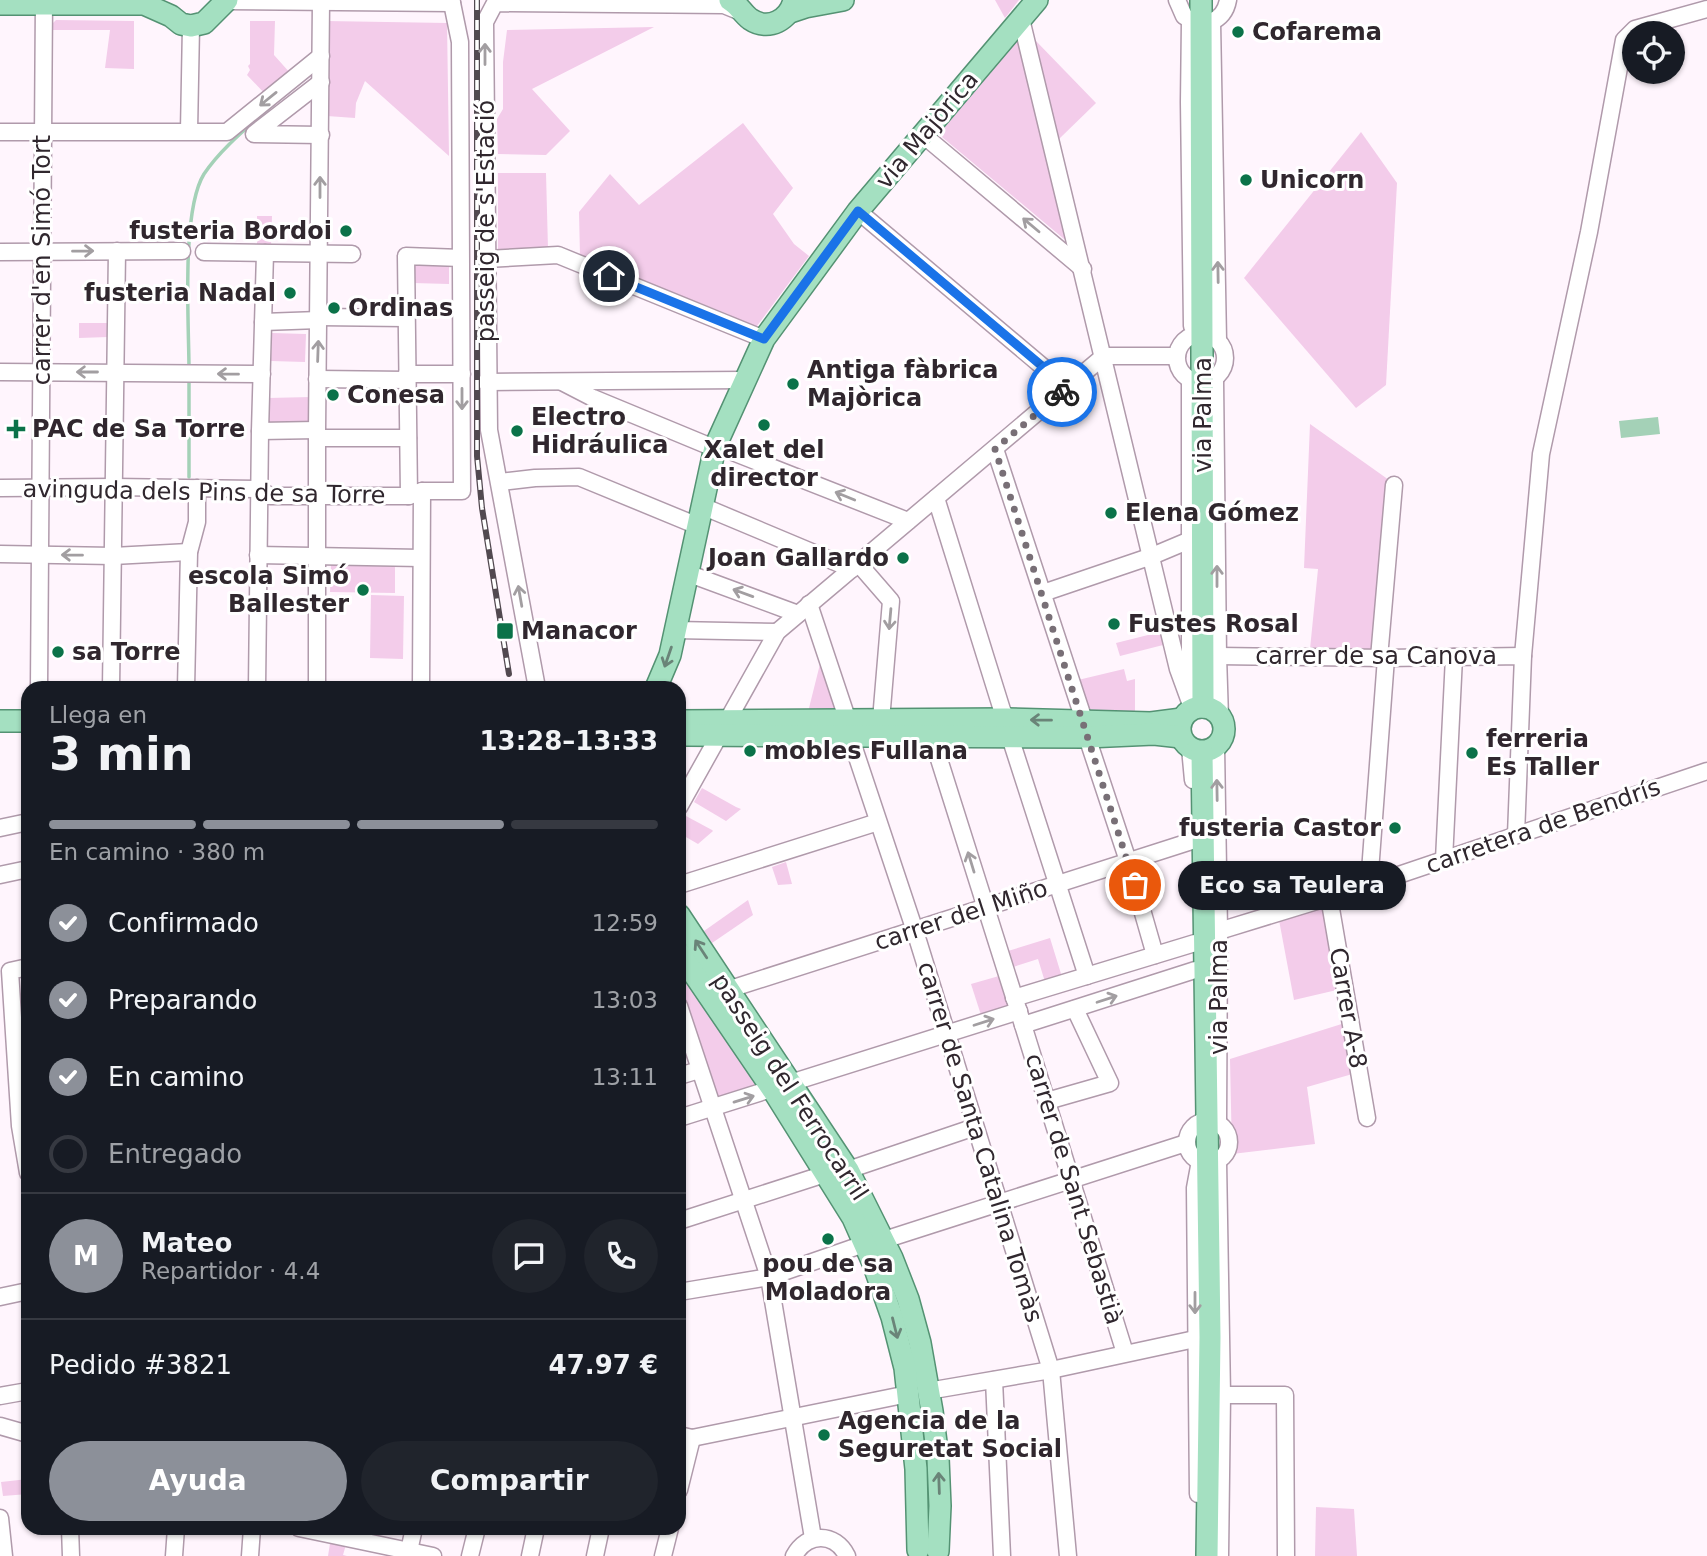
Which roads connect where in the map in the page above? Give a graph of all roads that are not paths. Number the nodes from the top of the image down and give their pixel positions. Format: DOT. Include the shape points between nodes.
graph roads {
  1 [pos="843,0"];
  2 [pos="1037,0"];
  3 [pos="1177,0"];
  4 [pos="1201,0"];
  5 [pos="1228,0"];
  6 [pos="321,1"];
  7 [pos="44,2"];
  8 [pos="222,2"];
  9 [pos="453,2"];
  10 [pos="494,2"];
  11 [pos="0,4"];
  12 [pos="157,5"];
  13 [pos="739,6"];
  14 [pos="792,6"];
  15 [pos="1707,9"];
  16 [pos="1021,19"];
  17 [pos="1201,22"];
  18 [pos="191,26"];
  19 [pos="321,56"];
  20 [pos="321,82"];
  21 [pos="189,131"];
  22 [pos="0,132"];
  23 [pos="43,132"];
  24 [pos="922,134"];
  25 [pos="321,135"];
  26 [pos="858,211"];
  27 [pos="117,251"];
  28 [pos="182,251"];
  29 [pos="0,252"];
  30 [pos="42,252"];
  31 [pos="204,252"];
  32 [pos="265,253"];
  33 [pos="352,254"];
  34 [pos="320,255"];
  35 [pos="461,258"];
  36 [pos="487,259"];
  37 [pos="1083,268"];
  38 [pos="407,318"];
  39 [pos="319,319"];
  40 [pos="263,322"];
  41 [pos="1204,336"];
  42 [pos="764,339"];
  43 [pos="1104,356"];
  44 [pos="1177,356"];
  45 [pos="0,372"];
  46 [pos="41,372"];
  47 [pos="115,372"];
  48 [pos="262,374"];
  49 [pos="462,374"];
  50 [pos="407,377"];
  51 [pos="317,379"];
  52 [pos="745,380"];
  53 [pos="1203,380"];
  54 [pos="486,382"];
  55 [pos="562,382"];
  56 [pos="1068,388"];
  57 [pos="260,431"];
  58 [pos="317,434"];
  59 [pos="408,438"];
  60 [pos="715,447"];
  61 [pos="995,449"];
  62 [pos="500,482"];
  63 [pos="1394,485"];
  64 [pos="40,487"];
  65 [pos="114,487"];
  66 [pos="0,488"];
  67 [pos="197,488"];
  68 [pos="259,489"];
  69 [pos="462,491"];
  70 [pos="415,494"];
  71 [pos="317,496"];
  72 [pos="936,498"];
  73 [pos="700,516"];
  74 [pos="908,521"];
  75 [pos="1190,540"];
  76 [pos="189,552"];
  77 [pos="0,554"];
  78 [pos="40,554"];
  79 [pos="258,555"];
  80 [pos="113,556"];
  81 [pos="317,556"];
  82 [pos="1152,556"];
  83 [pos="421,558"];
  84 [pos="855,566"];
  85 [pos="687,573"];
  86 [pos="1043,593"];
  87 [pos="804,609"];
  88 [pos="675,630"];
  89 [pos="777,632"];
  90 [pos="1218,656"];
  91 [pos="1524,656"];
  92 [pos="1454,657"];
  93 [pos="1383,658"];
  94 [pos="39,681"];
  95 [pos="111,681"];
  96 [pos="186,681"];
  97 [pos="257,681"];
  98 [pos="317,681"];
  99 [pos="421,681"];
  100 [pos="536,681"];
  101 [pos="659,681"];
  102 [pos="881,720"];
  103 [pos="0,721"];
  104 [pos="21,721"];
  105 [pos="686,722"];
  106 [pos="1197,727"];
  107 [pos="1008,728"];
  108 [pos="723,729"];
  109 [pos="849,729"];
  110 [pos="1085,729"];
  111 [pos="0,734"];
  112 [pos="21,734"];
  113 [pos="686,734"];
  114 [pos="932,737"];
  115 [pos="1707,771"];
  116 [pos="686,795"];
  117 [pos="878,822"];
  118 [pos="21,824"];
  119 [pos="0,828"];
  120 [pos="1516,835"];
  121 [pos="1195,840"];
  122 [pos="1444,860"];
  123 [pos="1128,861"];
  124 [pos="21,870"];
  125 [pos="0,875"];
  126 [pos="686,883"];
  127 [pos="1058,884"];
  128 [pos="1369,885"];
  129 [pos="1329,897"];
  130 [pos="985,908"];
  131 [pos="686,926"];
  132 [pos="1197,929"];
  133 [pos="915,931"];
  134 [pos="1219,931"];
  135 [pos="1155,955"];
  136 [pos="686,961"];
  137 [pos="21,969"];
  138 [pos="1195,970"];
  139 [pos="1087,976"];
  140 [pos="727,990"];
  141 [pos="1075,1009"];
  142 [pos="1019,1011"];
  143 [pos="686,1029"];
  144 [pos="947,1034"];
  145 [pos="8,1054"];
  146 [pos="699,1070"];
  147 [pos="686,1074"];
  148 [pos="781,1087"];
  149 [pos="1047,1101"];
  150 [pos="712,1109"];
  151 [pos="686,1116"];
  152 [pos="1367,1118"];
  153 [pos="1207,1124"];
  154 [pos="975,1127"];
  155 [pos="21,1132"];
  156 [pos="1186,1143"];
  157 [pos="1208,1162"];
  158 [pos="848,1170"];
  159 [pos="825,1174"];
  160 [pos="1073,1181"];
  161 [pos="744,1200"];
  162 [pos="998,1202"];
  163 [pos="686,1219"];
  164 [pos="874,1242"];
  165 [pos="769,1277"];
  166 [pos="686,1291"];
  167 [pos="21,1292"];
  168 [pos="0,1297"];
  169 [pos="1195,1339"];
  170 [pos="1125,1353"];
  171 [pos="1051,1370"];
  172 [pos="994,1380"];
  173 [pos="21,1392"];
  174 [pos="918,1392"];
  175 [pos="1222,1395"];
  176 [pos="0,1396"];
  177 [pos="791,1417"];
  178 [pos="0,1426"];
  179 [pos="21,1432"];
  180 [pos="686,1437"];
  181 [pos="0,1518"];
  182 [pos="70,1535"];
  183 [pos="176,1535"];
  184 [pos="252,1535"];
  185 [pos="358,1535"];
  186 [pos="415,1535"];
  187 [pos="475,1535"];
  188 [pos="534,1535"];
  189 [pos="599,1535"];
  190 [pos="668,1535"];
  191 [pos="813,1538"];
  192 [pos="928,1553"];
  193 [pos="419,1554"];
  194 [pos="1209,1555"];
  195 [pos="4,1556"];
  196 [pos="71,1556"];
  197 [pos="174,1556"];
  198 [pos="250,1556"];
  199 [pos="470,1556"];
  200 [pos="530,1556"];
  201 [pos="594,1556"];
  202 [pos="663,1556"];
  203 [pos="794,1556"];
  204 [pos="848,1556"];
  205 [pos="1002,1556"];
  206 [pos="1068,1556"];
  207 [pos="1286,1556"];
  1 -- 14 [label="main road"];
  2 -- 16 [label="main road, via Majòrica"];
  3 -- 17 [label="street" via="1180,9"];
  4 -- 17 [label="main road, via Palma"];
  5 -- 17 [label="street" via="1224,12"];
  6 -- 8 [label="street"];
  6 -- 9 [label="street"];
  6 -- 19 [label="street"];
  7 -- 11 [label="main road"];
  7 -- 12 [label="main road"];
  7 -- 23 [label="street, carrer d'en Simó Tort"];
  8 -- 18 [label="main road" via="204,23"];
  9 -- 35 [label="street, passeig de s'Estació" via="460,42"];
  10 -- 13 [label="street, passeig de s'Estació"];
  36 -- 10 [label="street, passeig de s'Estació, one-way" via="485,22"];
  12 -- 18 [label="main road"];
  13 -- 14 [label="main road" via="753,21 768,24 782,20"];
  15 -- 91 [label="street" via="1634,29 1624,40 1541,454"];
  16 -- 24 [label="main road, via Majòrica"];
  16 -- 37 [label="street"];
  17 -- 41 [label="main road, via Palma"];
  18 -- 21 [label="street"];
  19 -- 20 [label="street"];
  19 -- 21 [label="street, one-way" via="227,132"];
  20 -- 25 [label="street"];
  20 -- 25 [label="street" via="254,134"];
  21 -- 23 [label="street"];
  22 -- 23 [label="street"];
  23 -- 30 [label="street, carrer d'en Simó Tort"];
  24 -- 26 [label="main road, via Majòrica"];
  37 -- 24 [label="street, one-way"];
  34 -- 25 [label="street, one-way"];
  26 -- 42 [label="main road, via Majòrica"];
  26 -- 56 [label="street"];
  27 -- 28 [label="street"];
  30 -- 27 [label="street, one-way"];
  27 -- 47 [label="street"];
  29 -- 30 [label="street"];
  30 -- 46 [label="street, carrer d'en Simó Tort"];
  31 -- 32 [label="street"];
  32 -- 34 [label="street"];
  32 -- 40 [label="street"];
  33 -- 34 [label="street"];
  34 -- 39 [label="street"];
  35 -- 38 [label="street" via="406,256"];
  35 -- 49 [label="street, passeig de s'Estació"];
  36 -- 42 [label="street" via="558,255"];
  36 -- 54 [label="street, passeig de s'Estació"];
  37 -- 43 [label="street"];
  38 -- 39 [label="street"];
  38 -- 50 [label="street"];
  39 -- 40 [label="street"];
  51 -- 39 [label="street, one-way"];
  40 -- 48 [label="street"];
  41 -- 44 [label="street" via="1182,343"];
  41 -- 53 [label="main road, via Palma"];
  42 -- 52 [label="main road, via Majòrica"];
  43 -- 44 [label="street"];
  43 -- 56 [label="street"];
  43 -- 82 [label="street"];
  44 -- 53 [label="street" via="1179,368"];
  45 -- 46 [label="street"];
  47 -- 46 [label="street, one-way"];
  46 -- 64 [label="street, carrer d'en Simó Tort"];
  48 -- 47 [label="street, one-way"];
  47 -- 65 [label="street"];
  48 -- 57 [label="street"];
  49 -- 50 [label="street"];
  49 -- 69 [label="street, passeig de s'Estació, one-way"];
  50 -- 51 [label="street"];
  50 -- 59 [label="street"];
  51 -- 58 [label="street"];
  52 -- 55 [label="street"];
  52 -- 60 [label="main road, via Majòrica"];
  53 -- 75 [label="street, via Palma"];
  90 -- 53 [label="street, via Palma, one-way"];
  53 -- 106 [label="main road, via Palma"];
  54 -- 55 [label="street"];
  54 -- 62 [label="street, passeig de s'Estació" via="489,430"];
  55 -- 60 [label="street"];
  56 -- 61 [label="street"];
  57 -- 58 [label="street"];
  57 -- 68 [label="street"];
  58 -- 59 [label="street"];
  58 -- 71 [label="street"];
  59 -- 70 [label="street"];
  60 -- 73 [label="main road, via Majòrica"];
  74 -- 60 [label="street, one-way"];
  61 -- 72 [label="street"];
  61 -- 86 [label="street"];
  62 -- 73 [label="street" via="579,477"];
  100 -- 62 [label="street, passeig de s'Estació, one-way"];
  63 -- 93 [label="street"];
  64 -- 65 [label="street, avinguda dels Pins de sa Torre"];
  64 -- 66 [label="street, avinguda dels Pins de sa Torre"];
  64 -- 78 [label="street, carrer d'en Simó Tort"];
  65 -- 67 [label="street, avinguda dels Pins de sa Torre"];
  65 -- 80 [label="street"];
  67 -- 68 [label="street, avinguda dels Pins de sa Torre"];
  67 -- 76 [label="street" via="197,522"];
  68 -- 71 [label="street, avinguda dels Pins de sa Torre" via="270,496"];
  68 -- 79 [label="street"];
  69 -- 70 [label="street, avinguda dels Pins de sa Torre"];
  70 -- 71 [label="street, avinguda dels Pins de sa Torre"];
  70 -- 83 [label="street"];
  71 -- 81 [label="street"];
  72 -- 74 [label="street"];
  72 -- 107 [label="street"];
  73 -- 84 [label="street"];
  73 -- 85 [label="main road, via Majòrica"];
  74 -- 84 [label="street"];
  75 -- 82 [label="street"];
  75 -- 106 [label="street, via Palma"];
  76 -- 80 [label="street"];
  76 -- 96 [label="street"];
  77 -- 78 [label="street"];
  80 -- 78 [label="street, one-way"];
  78 -- 94 [label="street, carrer d'en Simó Tort"];
  79 -- 81 [label="street"];
  79 -- 97 [label="street"];
  80 -- 95 [label="street"];
  81 -- 83 [label="street"];
  81 -- 98 [label="street"];
  82 -- 86 [label="street"];
  82 -- 106 [label="street" via="1178,669"];
  83 -- 99 [label="street"];
  84 -- 87 [label="street"];
  84 -- 102 [label="street, one-way" via="891,601"];
  87 -- 85 [label="street, one-way"];
  85 -- 88 [label="main road, via Majòrica"];
  86 -- 110 [label="street"];
  87 -- 89 [label="street"];
  87 -- 109 [label="street, carrer de Santa Catalina Tomàs"];
  88 -- 89 [label="street"];
  88 -- 101 [label="main road, via Majòrica, one-way"];
  89 -- 108 [label="street"];
  90 -- 93 [label="street, carrer de sa Canova"];
  90 -- 106 [label="street, via Palma"];
  91 -- 92 [label="street, carrer de sa Canova"];
  91 -- 120 [label="street, carrer de sa Canova"];
  92 -- 93 [label="street, carrer de sa Canova"];
  92 -- 122 [label="street"];
  93 -- 128 [label="street"];
  102 -- 107 [label="main road"];
  102 -- 109 [label="main road"];
  103 -- 104 [label="main road"];
  105 -- 108 [label="main road"];
  106 -- 110 [label="main road" via="1151,723"];
  106 -- 121 [label="street, via Palma"];
  106 -- 132 [label="main road"];
  134 -- 106 [label="street, via Palma, one-way"];
  107 -- 110 [label="main road"];
  107 -- 114 [label="main road"];
  107 -- 127 [label="street"];
  108 -- 109 [label="main road"];
  108 -- 113 [label="main road"];
  108 -- 116 [label="street"];
  109 -- 114 [label="main road"];
  109 -- 117 [label="street, carrer de Santa Catalina Tomàs"];
  110 -- 123 [label="street"];
  111 -- 112 [label="main road"];
  130 -- 114 [label="street, carrer de Sant Sebastià, one-way"];
  115 -- 120 [label="street, carretera de Bendrís"];
  117 -- 126 [label="street"];
  117 -- 133 [label="street, carrer de Santa Catalina Tomàs"];
  118 -- 119 [label="street"];
  120 -- 122 [label="street, carretera de Bendrís"];
  121 -- 123 [label="street, carrer del Miño"];
  121 -- 132 [label="street, via Palma"];
  122 -- 128 [label="street, carretera de Bendrís"];
  123 -- 127 [label="street, carrer del Miño"];
  123 -- 135 [label="street"];
  124 -- 125 [label="street"];
  127 -- 130 [label="street, carrer del Miño"];
  127 -- 139 [label="street"];
  128 -- 129 [label="street, carretera de Bendrís"];
  129 -- 134 [label="street, carretera de Bendrís"];
  129 -- 152 [label="street, Carrer A-8"];
  130 -- 133 [label="street, carrer del Miño"];
  130 -- 142 [label="street, carrer de Sant Sebastià"];
  140 -- 131 [label="main road, passeig del Ferrocarril, one-way"];
  132 -- 135 [label="street"];
  132 -- 138 [label="street, via Palma"];
  132 -- 153 [label="main road"];
  133 -- 140 [label="street, carrer del Miño"];
  133 -- 144 [label="street, carrer de Santa Catalina Tomàs"];
  134 -- 153 [label="street, via Palma"];
  135 -- 139 [label="street"];
  136 -- 148 [label="main road, passeig del Ferrocarril"];
  137 -- 145 [label="street" via="10,971"];
  141 -- 138 [label="street, one-way"];
  138 -- 153 [label="street, via Palma"];
  139 -- 142 [label="street"];
  140 -- 148 [label="main road, passeig del Ferrocarril"];
  141 -- 142 [label="street"];
  141 -- 149 [label="street" via="1110,1083"];
  144 -- 142 [label="street, one-way"];
  142 -- 149 [label="street, carrer de Sant Sebastià"];
  143 -- 146 [label="street"];
  144 -- 148 [label="street"];
  144 -- 154 [label="street, carrer de Santa Catalina Tomàs"];
  145 -- 155 [label="street"];
  146 -- 147 [label="street"];
  146 -- 150 [label="street"];
  150 -- 148 [label="street, one-way"];
  148 -- 158 [label="main road, passeig del Ferrocarril"];
  148 -- 159 [label="main road, passeig del Ferrocarril"];
  149 -- 160 [label="street, carrer de Sant Sebastià"];
  150 -- 151 [label="street"];
  150 -- 161 [label="street"];
  153 -- 156 [label="street" via="1189,1133"];
  153 -- 157 [label="main road"];
  154 -- 158 [label="street"];
  154 -- 162 [label="street, carrer de Santa Catalina Tomàs"];
  156 -- 157 [label="street" via="1190,1154"];
  156 -- 160 [label="street"];
  157 -- 169 [label="street, one-way" via="1195,1188"];
  157 -- 175 [label="street"];
  157 -- 194 [label="main road"];
  158 -- 164 [label="main road, passeig del Ferrocarril"];
  159 -- 161 [label="street"];
  159 -- 164 [label="main road, passeig del Ferrocarril"];
  160 -- 162 [label="street"];
  160 -- 170 [label="street, carrer de Sant Sebastià"];
  161 -- 163 [label="street"];
  161 -- 165 [label="street"];
  162 -- 164 [label="street"];
  162 -- 171 [label="street, carrer de Santa Catalina Tomàs"];
  164 -- 165 [label="street"];
  164 -- 174 [label="main road, passeig del Ferrocarril" via="908,1299 920,1343"];
  165 -- 166 [label="street"];
  165 -- 177 [label="street"];
  167 -- 168 [label="street"];
  169 -- 170 [label="street"];
  169 -- 194 [label="street"];
  170 -- 171 [label="street"];
  171 -- 172 [label="street"];
  171 -- 206 [label="street, carrer de Santa Catalina Tomàs"];
  172 -- 174 [label="street"];
  172 -- 205 [label="street"];
  173 -- 176 [label="street"];
  174 -- 177 [label="street"];
  174 -- 192 [label="main road, passeig del Ferrocarril" via="938,1458 940,1506"];
  175 -- 194 [label="street"];
  175 -- 207 [label="street" via="1284,1395"];
  177 -- 180 [label="street"];
  177 -- 191 [label="street"];
  178 -- 179 [label="street"];
  181 -- 195 [label="street"];
  182 -- 196 [label="street"];
  183 -- 197 [label="street"];
  184 -- 198 [label="street"];
  185 -- 193 [label="street"];
  186 -- 193 [label="street"];
  187 -- 199 [label="street"];
  188 -- 200 [label="street"];
  189 -- 201 [label="street"];
  190 -- 202 [label="street"];
  191 -- 203 [label="street"];
  191 -- 204 [label="street" via="837,1542"];
}
